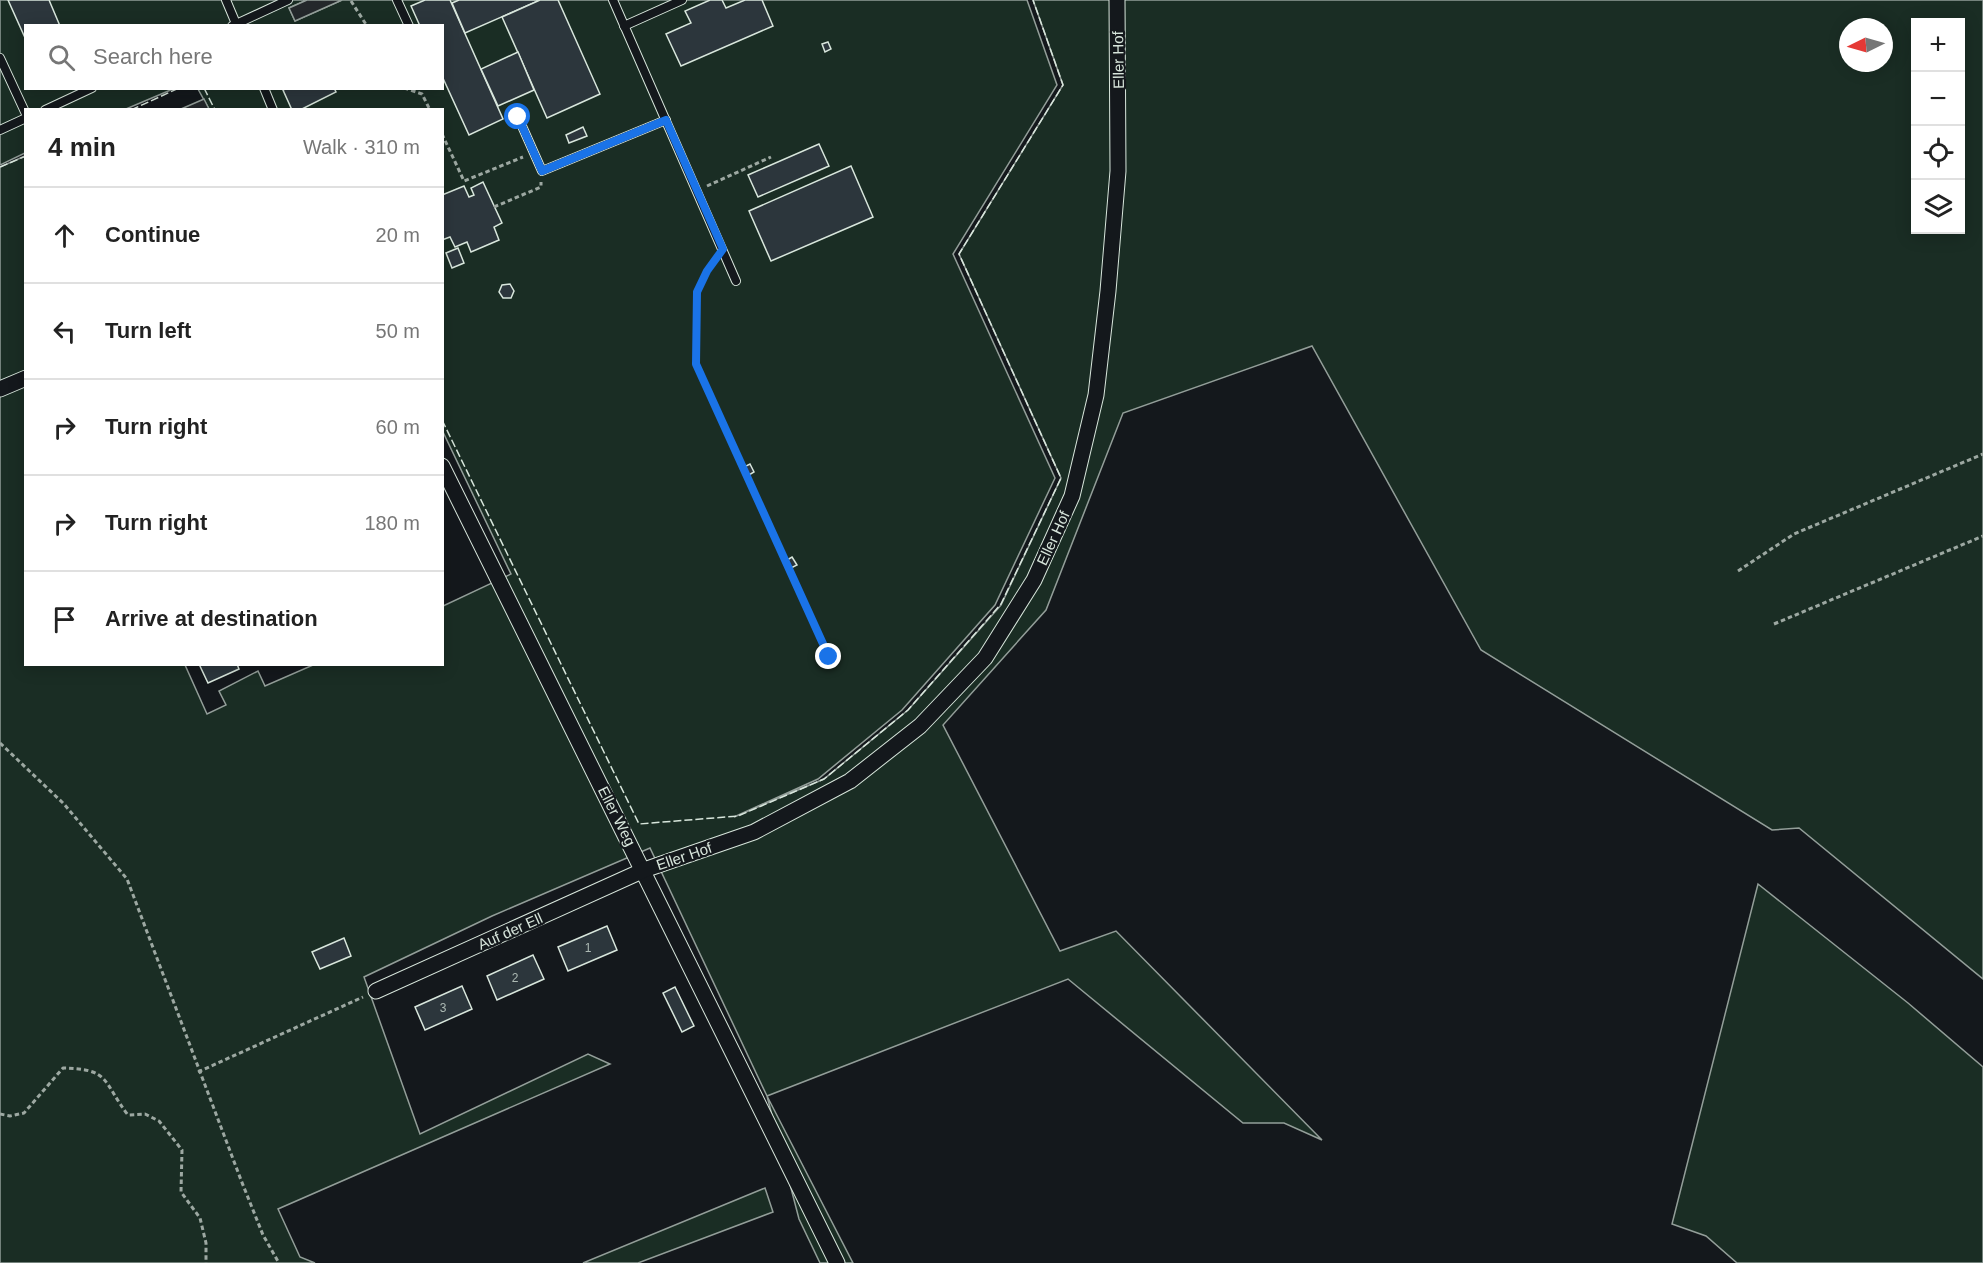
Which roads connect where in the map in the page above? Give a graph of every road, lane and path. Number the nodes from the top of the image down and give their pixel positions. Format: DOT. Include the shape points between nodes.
graph roads {
  1 [pos="226,0"];
  2 [pos="288,0"];
  3 [pos="397,0"];
  4 [pos="613,0"];
  5 [pos="682,0"];
  6 [pos="1117,0"];
  7 [pos="351,1"];
  8 [pos="235,24"];
  9 [pos="237,24"];
  10 [pos="366,24"];
  11 [pos="408,24"];
  12 [pos="624,26"];
  13 [pos="0,58"];
  14 [pos="88,90"];
  15 [pos="265,90"];
  16 [pos="410,90"];
  17 [pos="49,108"];
  18 [pos="272,108"];
  19 [pos="429,108"];
  20 [pos="24,112"];
  21 [pos="24,117"];
  22 [pos="518,117"];
  23 [pos="666,120"];
  24 [pos="0,130"];
  25 [pos="444,138"];
  26 [pos="534,152"];
  27 [pos="771,157"];
  28 [pos="543,171"];
  29 [pos="697,190"];
  30 [pos="494,207"];
  31 [pos="723,249"];
  32 [pos="736,281"];
  33 [pos="24,379"];
  34 [pos="0,389"];
  35 [pos="1983,454"];
  36 [pos="444,475"];
  37 [pos="449,499"];
  38 [pos="1983,536"];
  39 [pos="1738,571"];
  40 [pos="1774,624"];
  41 [pos="829,657"];
  42 [pos="0,743"];
  43 [pos="644,870"];
  44 [pos="376,991"];
  45 [pos="198,1072"];
  46 [pos="0,1114"];
  47 [pos="206,1263"];
  48 [pos="279,1263"];
  49 [pos="837,1263"];
  1 -- 8 [label="lane"];
  2 -- 9 [label="lane"];
  3 -- 11 [label="lane"];
  4 -- 12 [label="lane"];
  5 -- 12 [label="lane"];
  6 -- 43 [label="street, Eller Hof" via="1118,171 1096,395 1072,496 1034,580 985,658 920,726 850,782 754,832"];
  7 -- 10 [label="path"];
  12 -- 23 [label="lane"];
  13 -- 20 [label="lane"];
  14 -- 17 [label="lane"];
  15 -- 18 [label="lane"];
  16 -- 19 [label="path" via="422,94"];
  21 -- 24 [label="lane"];
  22 -- 26 [label="lane"];
  23 -- 28 [label="lane"];
  23 -- 29 [label="lane"];
  25 -- 26 [label="path" via="464,181"];
  26 -- 28 [label="lane"];
  27 -- 29 [label="path"];
  28 -- 30 [label="path" via="541,187"];
  29 -- 31 [label="lane"];
  31 -- 32 [label="lane"];
  31 -- 41 [label="path" via="697,292 696,364"];
  33 -- 34 [label="street"];
  35 -- 39 [label="path" via="1794,534"];
  36 -- 37 [label="street, Eller Weg"];
  37 -- 43 [label="street, Eller Weg"];
  38 -- 40 [label="path"];
  42 -- 45 [label="path" via="64,804 127,879"];
  43 -- 44 [label="street, Auf der Ell"];
  43 -- 49 [label="street, Eller Weg"];
  44 -- 45 [label="path"];
  45 -- 48 [label="path" via="263,1235"];
  46 -- 47 [label="path" via="24,1113 63,1068 85,1068 101,1074 128,1115 145,1114 159,1122 182,1150 181,1192 200,1218"];
}
